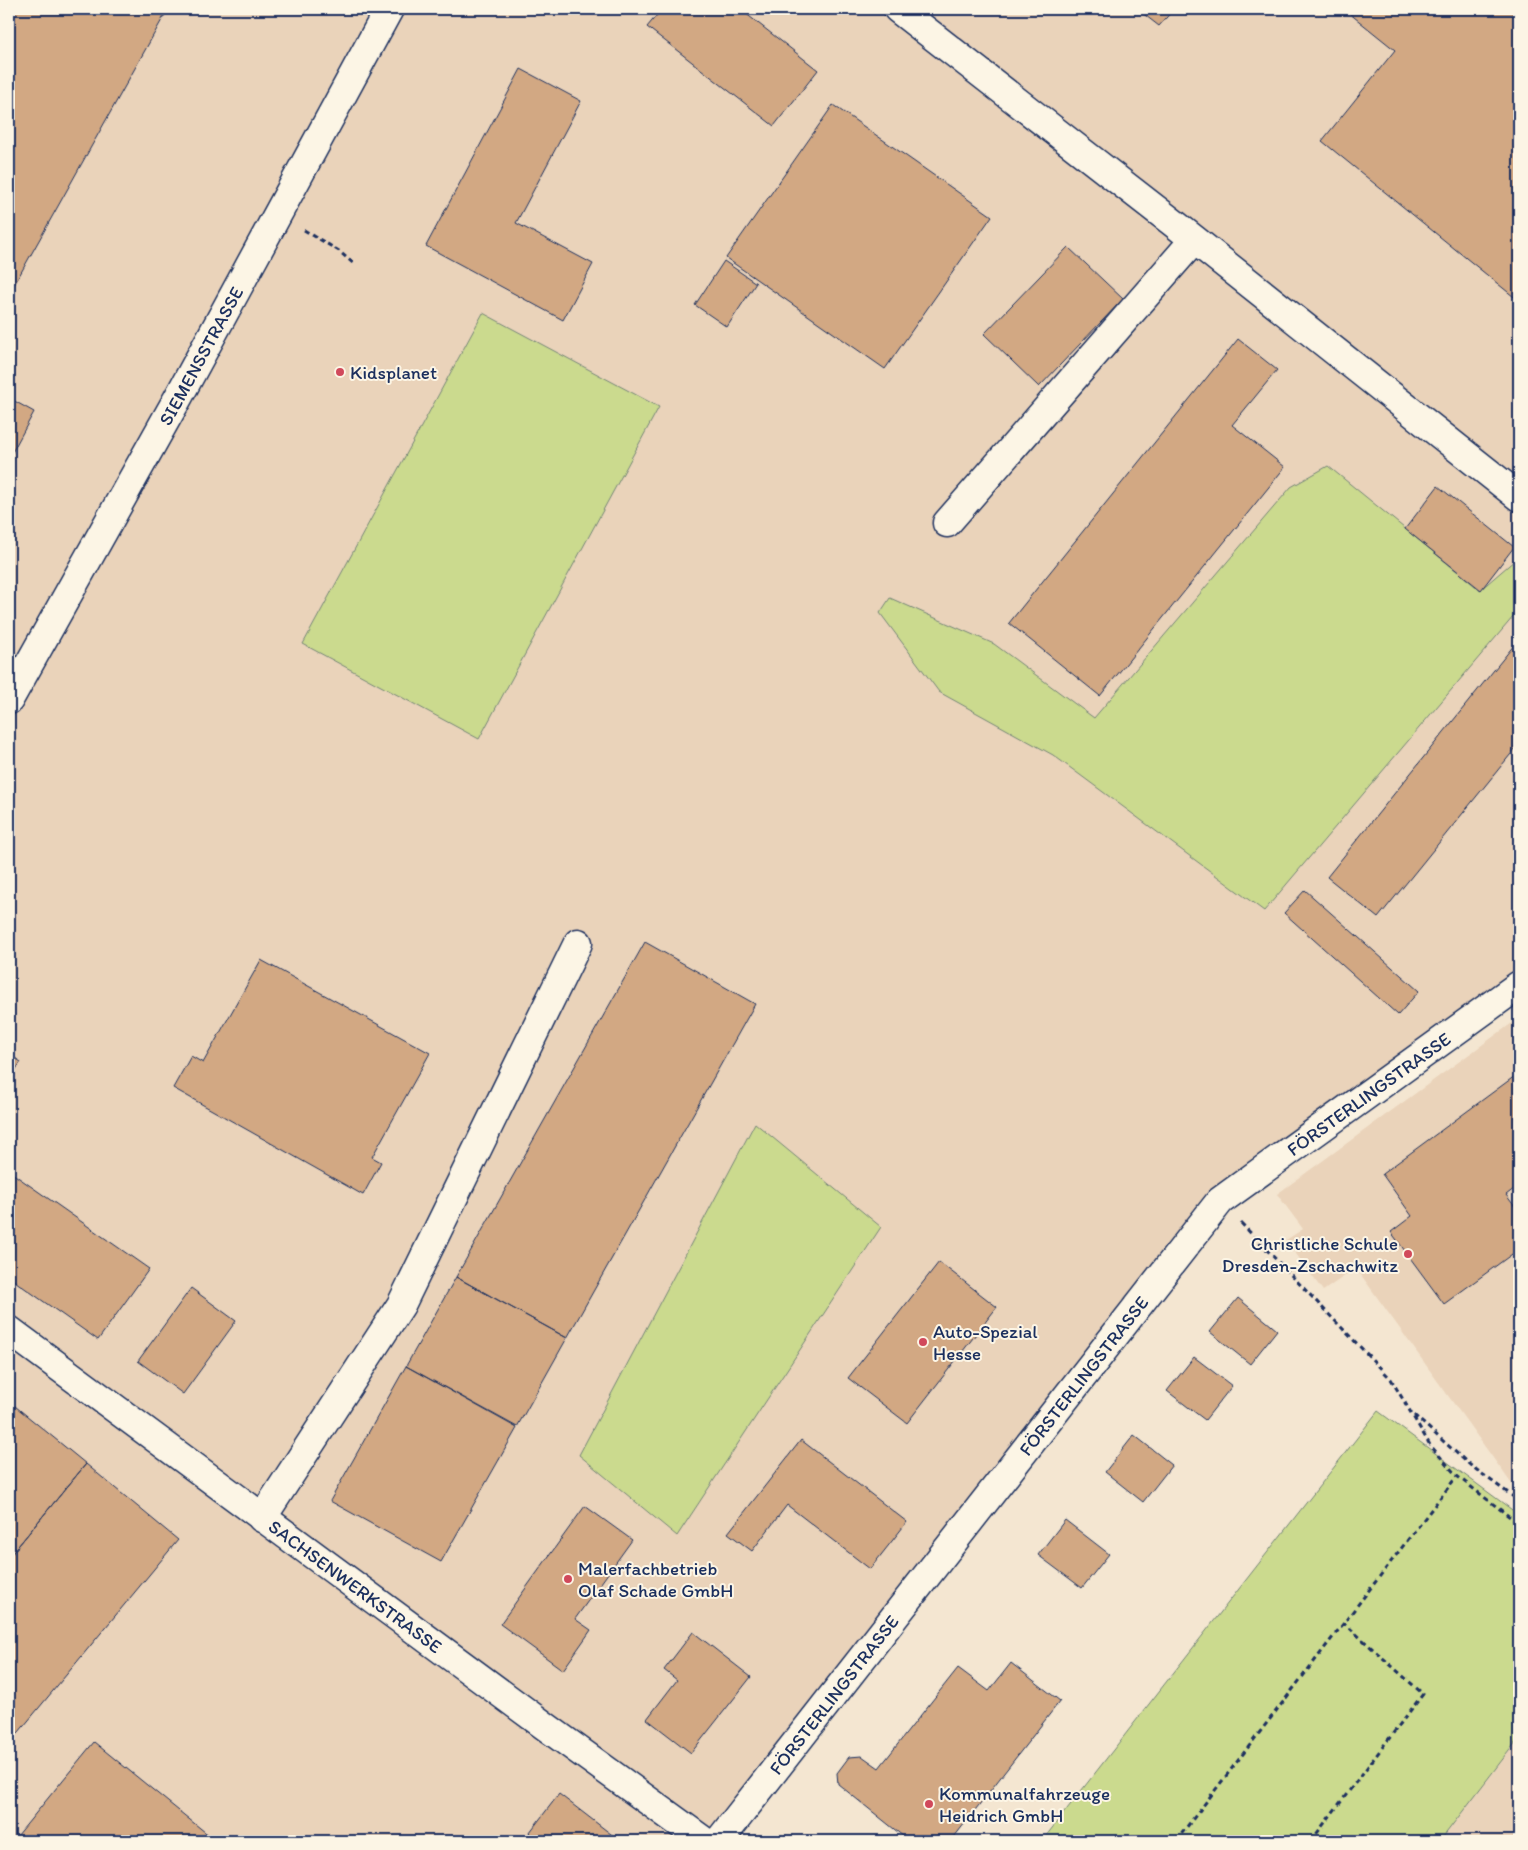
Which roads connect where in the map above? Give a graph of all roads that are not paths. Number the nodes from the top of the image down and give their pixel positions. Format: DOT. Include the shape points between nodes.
graph roads {
  1 [pos="389,9"];
  2 [pos="898,9"];
  3 [pos="1194,240"];
  4 [pos="1519,497"];
  5 [pos="948,523"];
  6 [pos="9,700"];
  7 [pos="578,943"];
  8 [pos="1519,985"];
  9 [pos="9,1330"];
  10 [pos="262,1518"];
  11 [pos="704,1841"];
  12 [pos="719,1841"];
  1 -- 6 [label="street, SIEMENSSTRASSE"];
  2 -- 3 [label="street"];
  3 -- 4 [label="street"];
  3 -- 5 [label="street"];
  7 -- 10 [label="street" via="401,1304"];
  8 -- 12 [label="street, FÖRSTERLINGSTRASSE" via="1220,1200"];
  9 -- 10 [label="street, SACHSENWERKSTRASSE"];
  10 -- 11 [label="street, SACHSENWERKSTRASSE"];
}
